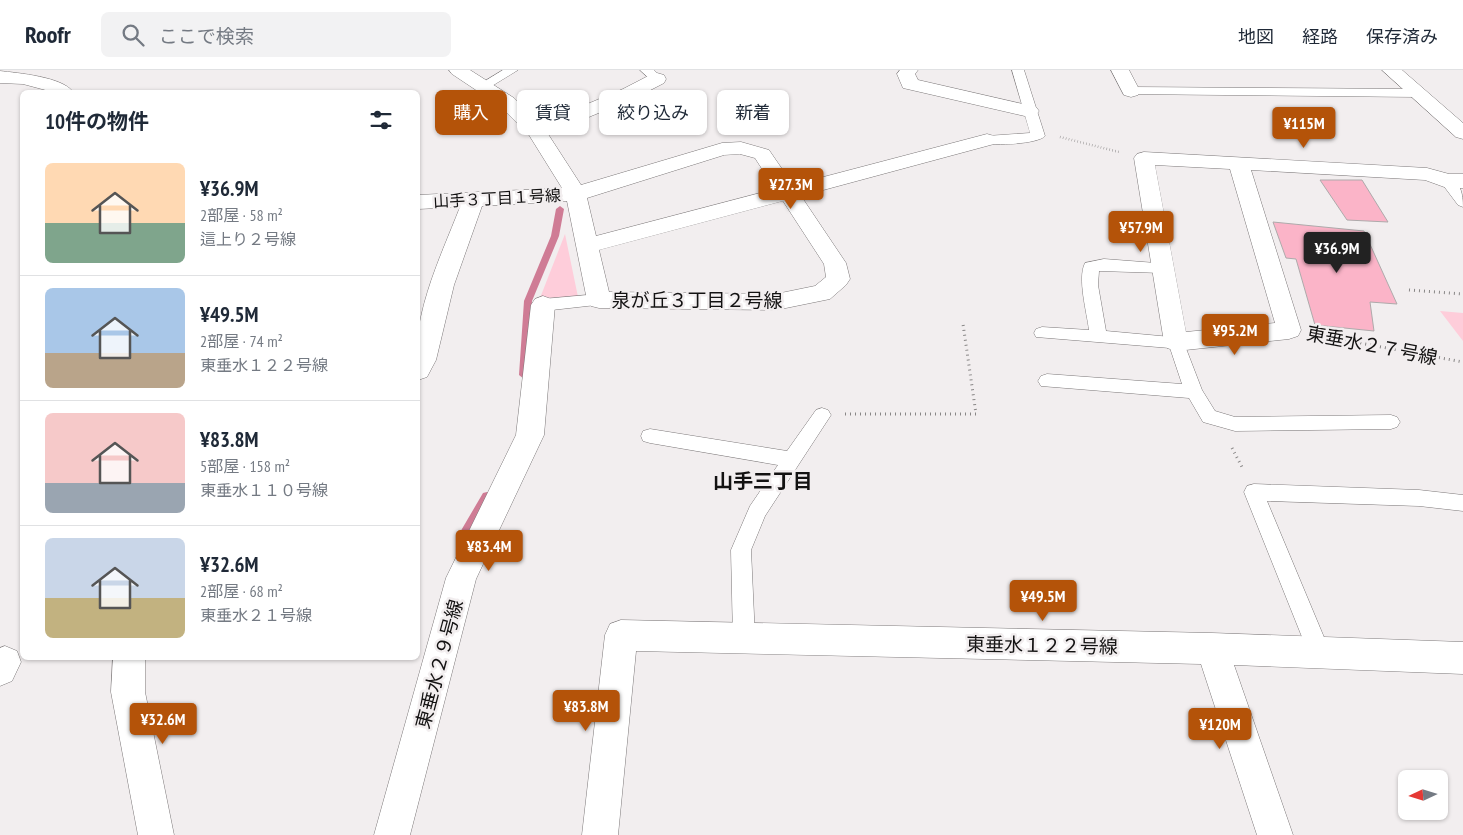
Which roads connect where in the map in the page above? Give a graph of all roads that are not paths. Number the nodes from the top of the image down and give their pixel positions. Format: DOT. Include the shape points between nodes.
graph roads {
  1 [pos="458,70"];
  2 [pos="512,70"];
  3 [pos="1018,70"];
  4 [pos="1120,70"];
  5 [pos="1391,70"];
  6 [pos="907,72"];
  7 [pos="32,74"];
  8 [pos="651,74"];
  9 [pos="0,77"];
  10 [pos="483,86"];
  11 [pos="62,90"];
  12 [pos="1131,91"];
  13 [pos="1418,93"];
  14 [pos="589,110"];
  15 [pos="1029,111"];
  16 [pos="517,112"];
  17 [pos="1463,133"];
  18 [pos="539,135"];
  19 [pos="987,140"];
  20 [pos="1239,164"];
  21 [pos="1455,181"];
  22 [pos="788,192"];
  23 [pos="576,194"];
  24 [pos="473,201"];
  25 [pos="420,202"];
  26 [pos="1463,202"];
  27 [pos="587,246"];
  28 [pos="1163,268"];
  29 [pos="600,300"];
  30 [pos="543,306"];
  31 [pos="1042,333"];
  32 [pos="1099,337"];
  33 [pos="1176,342"];
  34 [pos="420,366"];
  35 [pos="1047,381"];
  36 [pos="1194,392"];
  37 [pos="822,414"];
  38 [pos="1391,422"];
  39 [pos="650,436"];
  40 [pos="792,460"];
  41 [pos="1463,503"];
  42 [pos="744,638"];
  43 [pos="1212,649"];
  44 [pos="1320,654"];
  45 [pos="1463,658"];
  46 [pos="129,660"];
  47 [pos="156,835"];
  48 [pos="392,835"];
  49 [pos="600,835"];
  50 [pos="1275,835"];
  1 -- 10 [label="street"];
  2 -- 10 [label="lane"];
  3 -- 15 [label="lane"];
  4 -- 12 [label="street"];
  5 -- 13 [label="street"];
  6 -- 15 [label="street" via="910,84"];
  7 -- 9 [label="street"];
  7 -- 11 [label="street"];
  8 -- 14 [label="street" via="630,93"];
  10 -- 16 [label="street"];
  12 -- 13 [label="lane"];
  13 -- 17 [label="street"];
  15 -- 19 [label="lane" via="1038,136"];
  18 -- 23 [label="street"];
  19 -- 22 [label="street"];
  20 -- 21 [label="street" via="1427,174"];
  20 -- 28 [label="street" via="1144,158"];
  20 -- 33 [label="street, 東垂水２７号線" via="1290,330"];
  21 -- 26 [label="lane"];
  22 -- 23 [label="street, 泉が丘３丁目２号線" via="762,154 741,148 722,149"];
  22 -- 27 [label="street"];
  22 -- 29 [label="street, 泉が丘３丁目２号線" via="835,263 838,279 822,293 776,302"];
  23 -- 24 [label="street, 山手３丁目１号線"];
  23 -- 27 [label="street"];
  24 -- 25 [label="street, 山手３丁目１号線"];
  24 -- 34 [label="street" via="442,285"];
  27 -- 29 [label="street"];
  28 -- 32 [label="lane" via="1104,264 1091,267 1090,285"];
  28 -- 33 [label="street"];
  29 -- 30 [label="lane, 東垂水２９号線"];
  30 -- 48 [label="street, 東垂水２９号線" via="530,435 461,578"];
  31 -- 32 [label="lane, 東垂水２７号線"];
  32 -- 33 [label="lane, 東垂水２７号線"];
  33 -- 36 [label="lane"];
  35 -- 36 [label="lane"];
  36 -- 38 [label="lane" via="1209,417 1235,424"];
  37 -- 40 [label="lane"];
  39 -- 40 [label="lane"];
  40 -- 42 [label="lane" via="758,512 741,550"];
  41 -- 44 [label="lane" via="1419,498 1254,492"];
  42 -- 43 [label="street, 東垂水１２２号線"];
  42 -- 49 [label="street, 東垂水１２２号線" via="622,635"];
  43 -- 44 [label="street, 東垂水１２２号線"];
  43 -- 50 [label="street"];
  44 -- 45 [label="street, 東垂水１２２号線"];
  46 -- 47 [label="street" via="128,692"];
}
